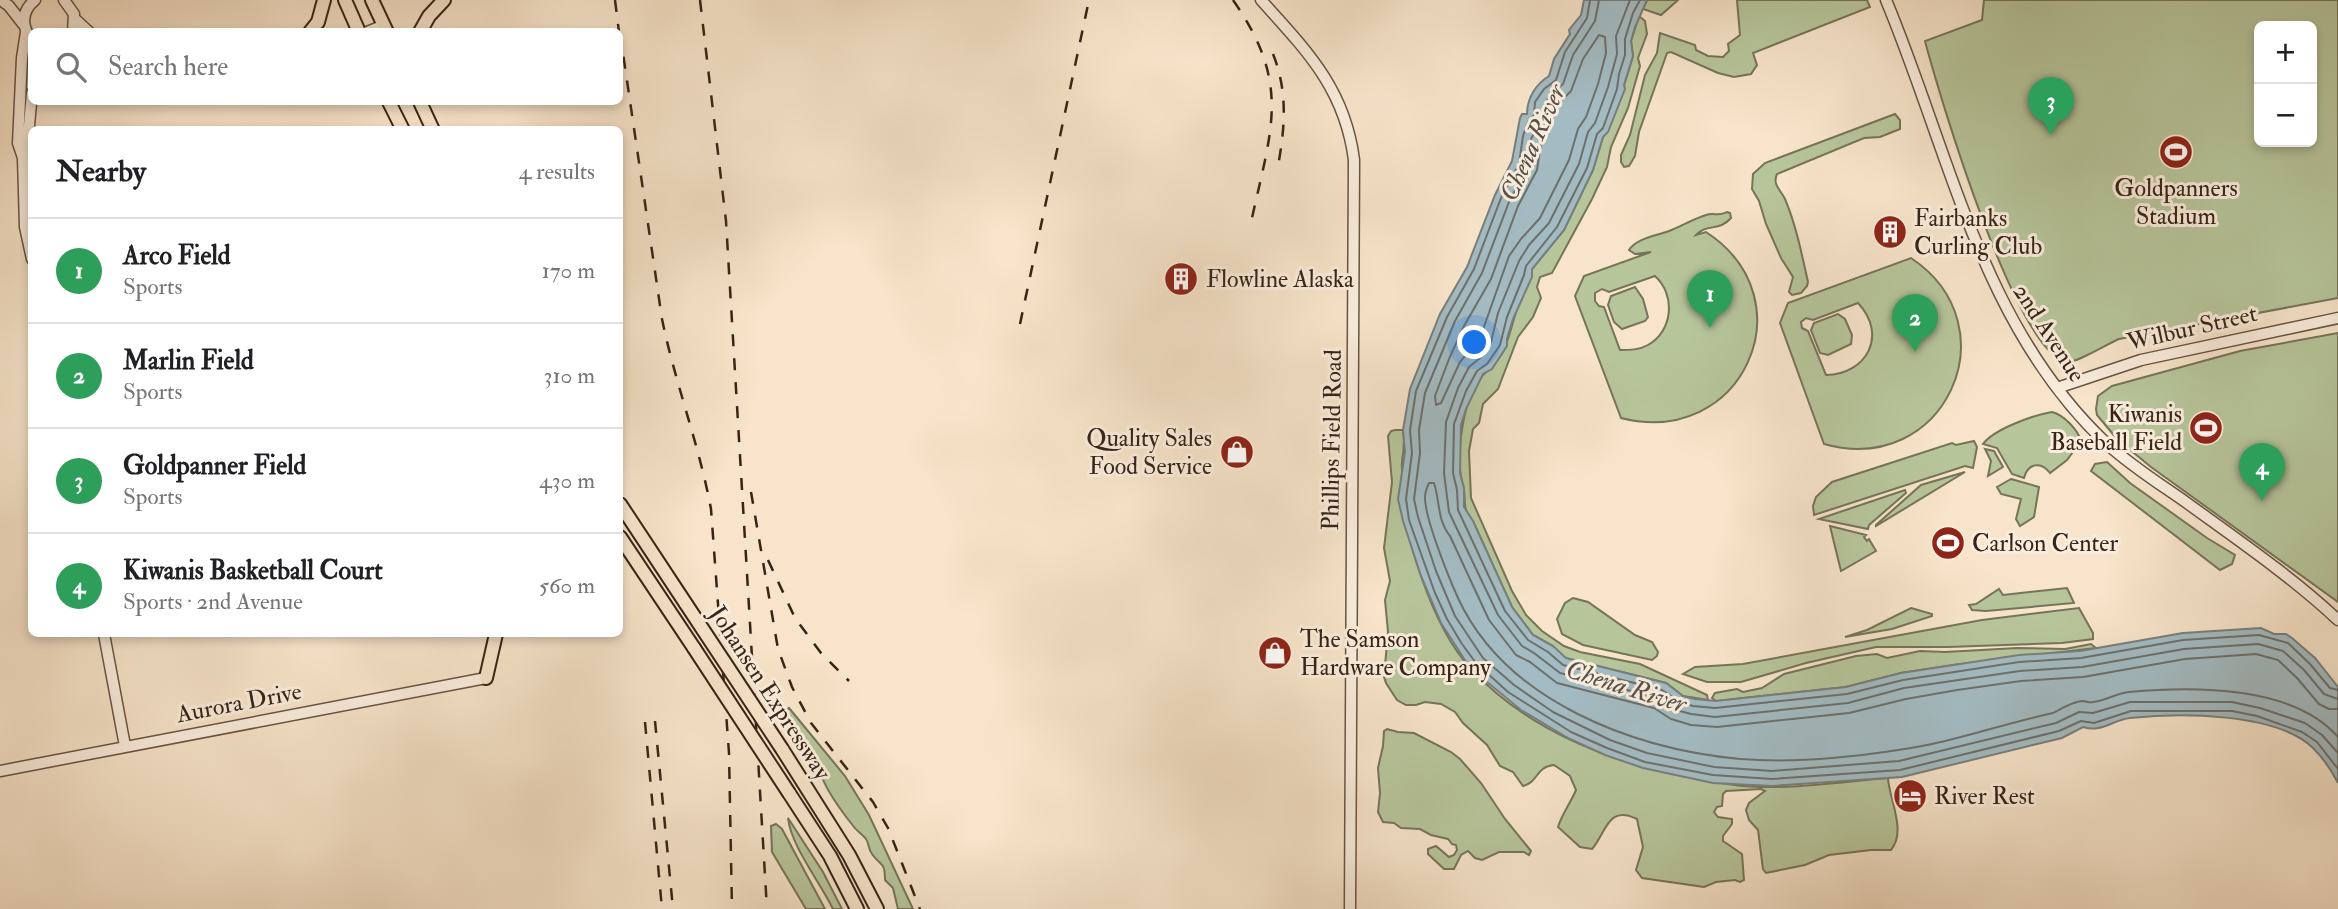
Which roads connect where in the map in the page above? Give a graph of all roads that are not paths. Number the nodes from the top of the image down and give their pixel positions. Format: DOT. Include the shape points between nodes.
graph roads {
  1 [pos="1,0"];
  2 [pos="35,0"];
  3 [pos="64,0"];
  4 [pos="324,0"];
  5 [pos="345,0"];
  6 [pos="372,0"];
  7 [pos="444,0"];
  8 [pos="1261,0"];
  9 [pos="1886,0"];
  10 [pos="75,19"];
  11 [pos="73,28"];
  12 [pos="85,28"];
  13 [pos="313,28"];
  14 [pos="357,28"];
  15 [pos="386,28"];
  16 [pos="422,28"];
  17 [pos="27,32"];
  18 [pos="31,105"];
  19 [pos="36,105"];
  20 [pos="390,105"];
  21 [pos="422,105"];
  22 [pos="30,116"];
  23 [pos="29,126"];
  24 [pos="399,126"];
  25 [pos="431,126"];
  26 [pos="28,137"];
  27 [pos="23,158"];
  28 [pos="28,242"];
  29 [pos="2338,317"];
  30 [pos="2057,388"];
  31 [pos="623,509"];
  32 [pos="623,542"];
  33 [pos="2338,620"];
  34 [pos="105,637"];
  35 [pos="494,637"];
  36 [pos="486,678"];
  37 [pos="125,746"];
  38 [pos="0,771"];
  39 [pos="857,909"];
  40 [pos="877,909"];
  41 [pos="1350,909"];
  1 -- 17 [label="street"];
  2 -- 17 [label="street" via="26,9"];
  3 -- 10 [label="street"];
  4 -- 13 [label="highway"];
  5 -- 14 [label="highway"];
  6 -- 15 [label="highway"];
  7 -- 16 [label="highway"];
  8 -- 41 [label="street, Phillips Field Road" via="1326,78 1345,117 1354,160"];
  9 -- 30 [label="street, 2nd Avenue" via="1985,265 2020,334"];
  10 -- 11 [label="street"];
  10 -- 12 [label="street"];
  17 -- 27 [label="street" via="18,142"];
  18 -- 22 [label="street"];
  19 -- 22 [label="street"];
  20 -- 24 [label="highway"];
  21 -- 25 [label="highway"];
  22 -- 23 [label="street"];
  26 -- 27 [label="street"];
  27 -- 28 [label="street"];
  29 -- 30 [label="street, Wilbur Street" via="2141,360"];
  30 -- 33 [label="street, 2nd Avenue" via="2107,443"];
  31 -- 40 [label="highway, Johansen Expressway, bridge" via="782,749"];
  32 -- 39 [label="highway, Johansen Expressway, bridge" via="830,856"];
  34 -- 37 [label="street"];
  35 -- 36 [label="highway"];
  36 -- 37 [label="street, Aurora Drive"];
  37 -- 38 [label="street, Aurora Drive"];
}
